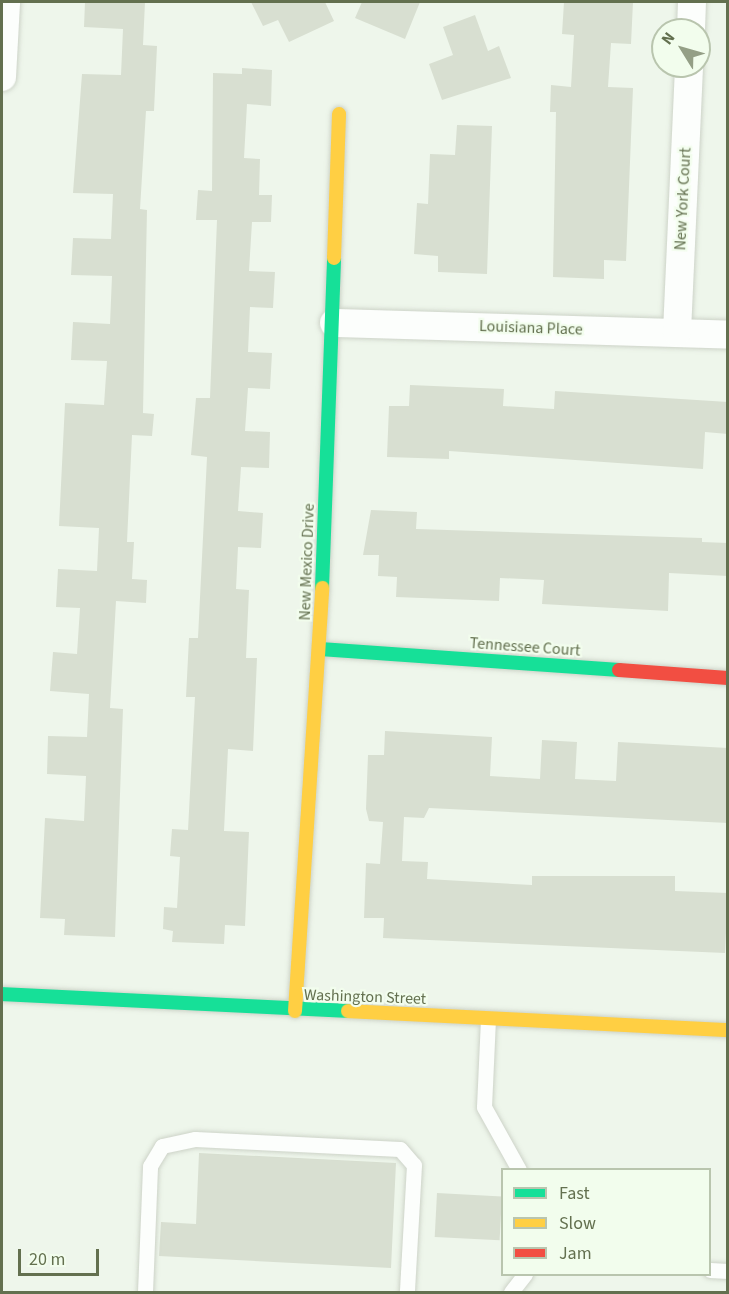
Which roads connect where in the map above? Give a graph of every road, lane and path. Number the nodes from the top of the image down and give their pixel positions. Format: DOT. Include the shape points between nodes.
graph roads {
  1 [pos="6,2"];
  2 [pos="692,2"];
  3 [pos="691,18"];
  4 [pos="2,77"];
  5 [pos="688,78"];
  6 [pos="339,114"];
  7 [pos="334,323"];
  8 [pos="677,332"];
  9 [pos="728,335"];
  10 [pos="320,649"];
  11 [pos="728,678"];
  12 [pos="2,993"];
  13 [pos="295,1011"];
  14 [pos="488,1019"];
  15 [pos="728,1030"];
  16 [pos="518,1168"];
  17 [pos="711,1270"];
  18 [pos="728,1271"];
  19 [pos="524,1276"];
  20 [pos="145,1293"];
  21 [pos="407,1293"];
  22 [pos="511,1293"];
  1 -- 4 [label="street"];
  2 -- 3 [label="street"];
  5 -- 8 [label="street, New York Court"];
  6 -- 7 [label="street, New Mexico Drive"];
  7 -- 8 [label="street, Louisiana Place"];
  7 -- 10 [label="street, New Mexico Drive"];
  8 -- 9 [label="street, Louisiana Place"];
  10 -- 11 [label="street, Tennessee Court"];
  10 -- 13 [label="street, New Mexico Drive"];
  12 -- 13 [label="street, Washington Street"];
  13 -- 14 [label="street, Washington Street"];
  14 -- 15 [label="street, Washington Street"];
  14 -- 16 [label="lane" via="484,1107"];
  17 -- 18 [label="lane"];
  19 -- 22 [label="lane"];
  20 -- 21 [label="lane" via="150,1166 162,1146 195,1139 400,1149 414,1165"];
}
